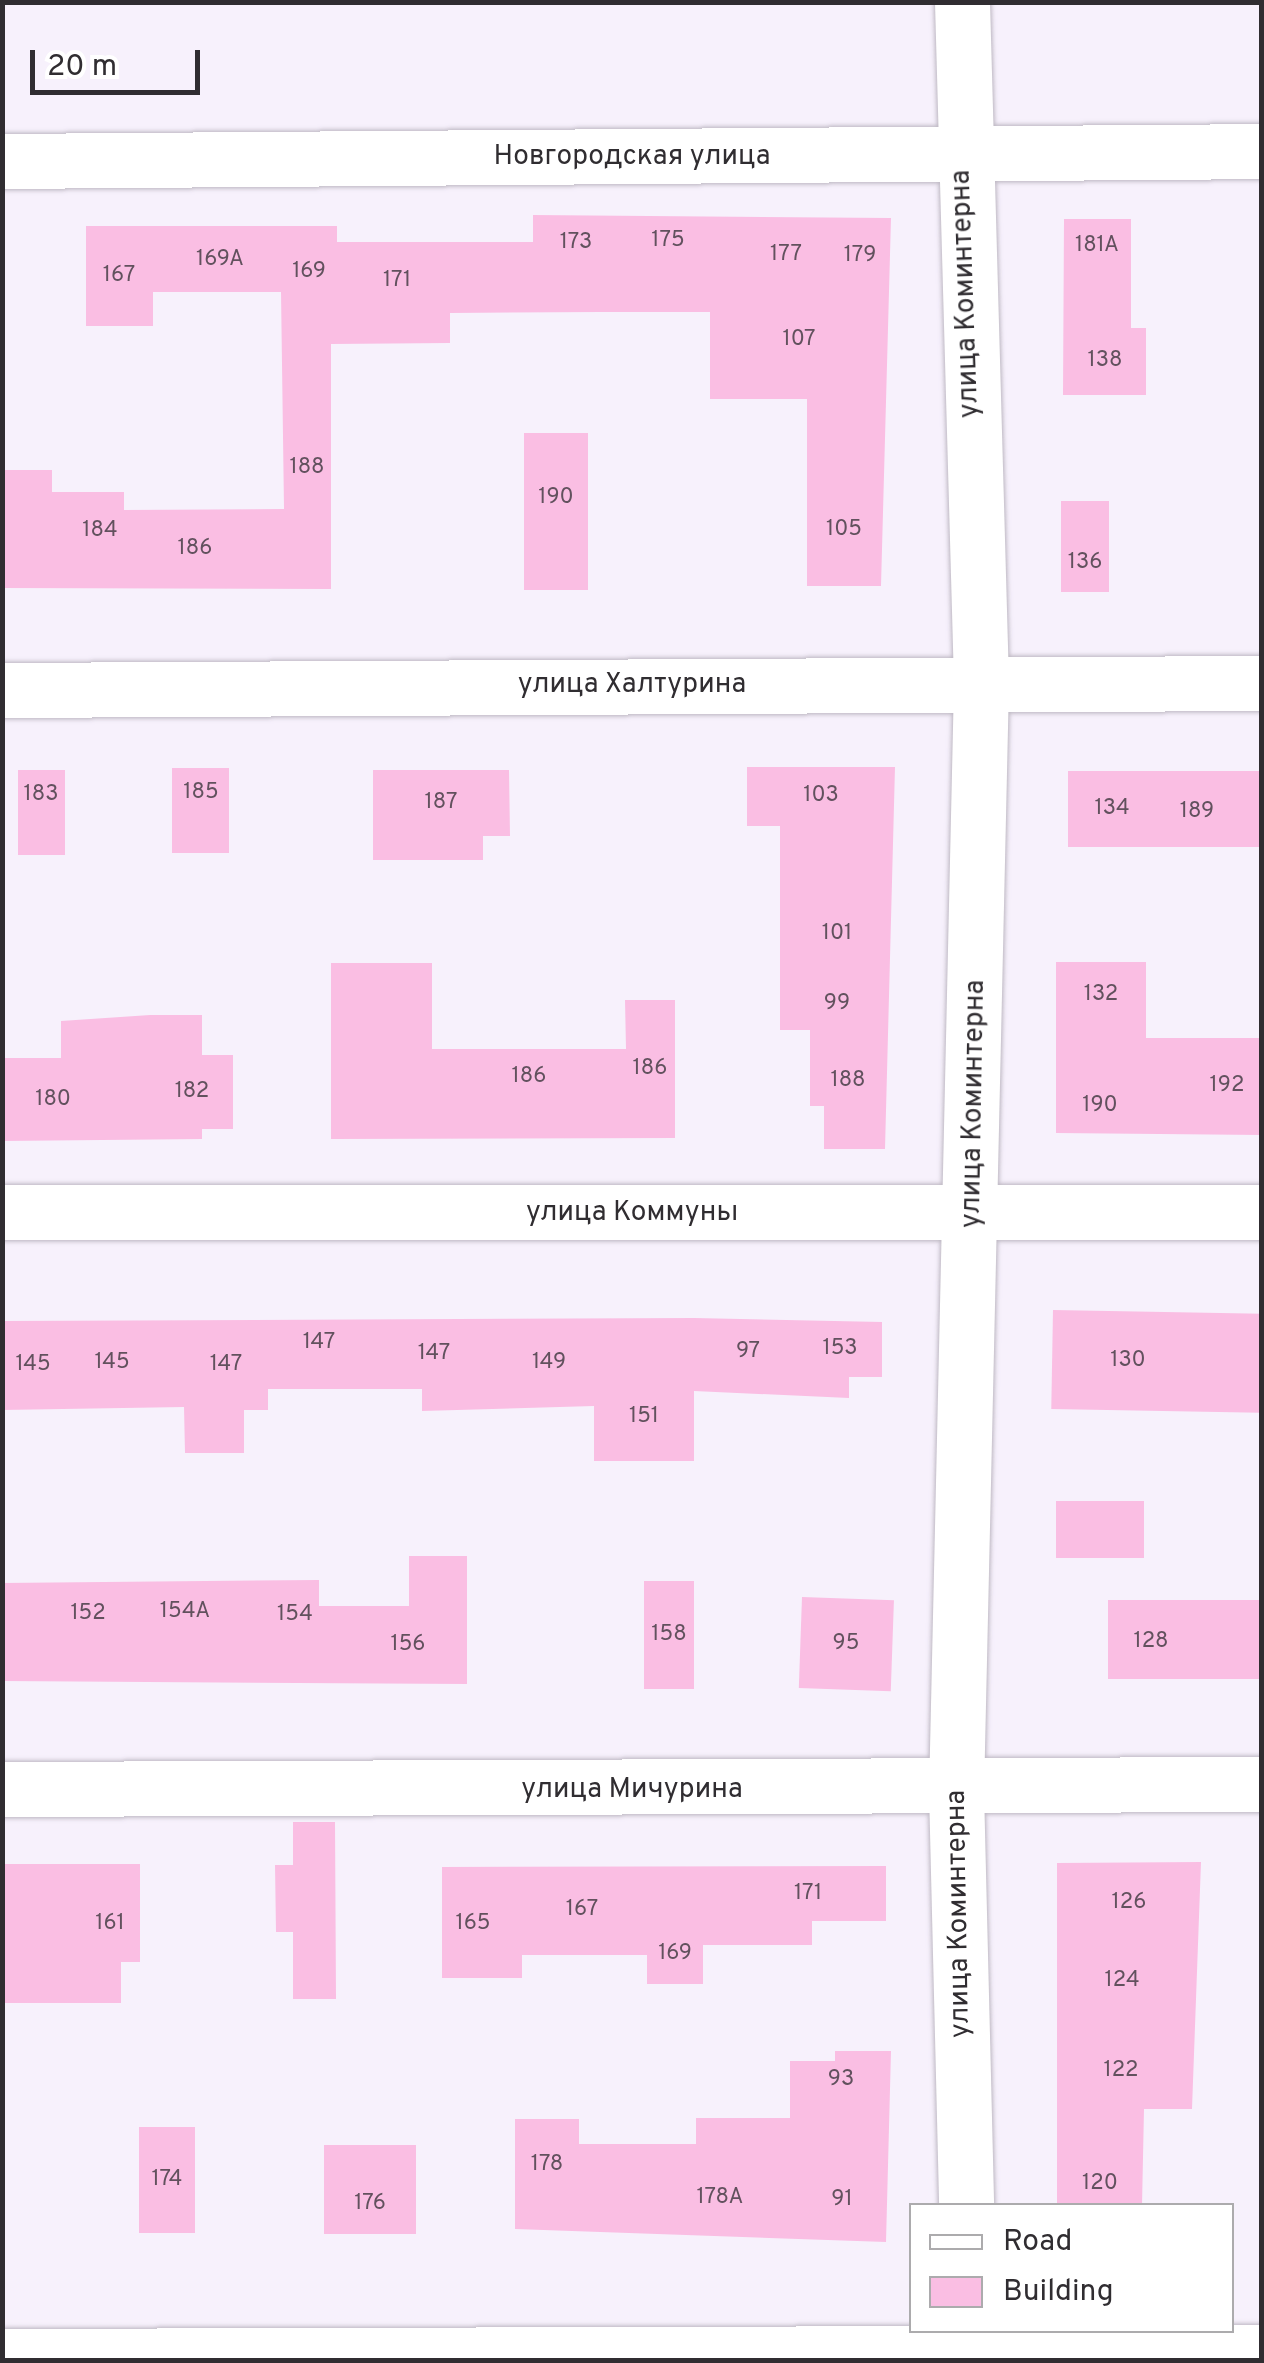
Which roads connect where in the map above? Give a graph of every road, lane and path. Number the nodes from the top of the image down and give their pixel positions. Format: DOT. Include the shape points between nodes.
graph roads {
  1 [pos="962,2"];
  2 [pos="1262,150"];
  3 [pos="961,154"];
  4 [pos="2,161"];
  5 [pos="981,683"];
  6 [pos="1262,684"];
  7 [pos="2,690"];
  8 [pos="2,1212"];
  9 [pos="1262,1212"];
  10 [pos="972,1213"];
  11 [pos="1262,1784"];
  12 [pos="2,1789"];
  13 [pos="956,1790"];
  14 [pos="966,2203"];
  15 [pos="970,2347"];
  16 [pos="1262,2352"];
  17 [pos="2,2356"];
  1 -- 3 [label="street, улица Коминтерна"];
  2 -- 3 [label="street, Новгородская улица"];
  3 -- 4 [label="street, Новгородская улица"];
  3 -- 5 [label="street, улица Коминтерна"];
  5 -- 6 [label="street, улица Халтурина"];
  5 -- 7 [label="street, улица Халтурина"];
  5 -- 10 [label="street, улица Коминтерна"];
  8 -- 10 [label="street, улица Коммуны"];
  9 -- 10 [label="street, улица Коммуны"];
  10 -- 13 [label="street, улица Коминтерна"];
  11 -- 13 [label="street, улица Мичурина"];
  12 -- 13 [label="street, улица Мичурина"];
  13 -- 14 [label="street, улица Коминтерна"];
  15 -- 16 [label="street"];
  15 -- 17 [label="street"];
}
